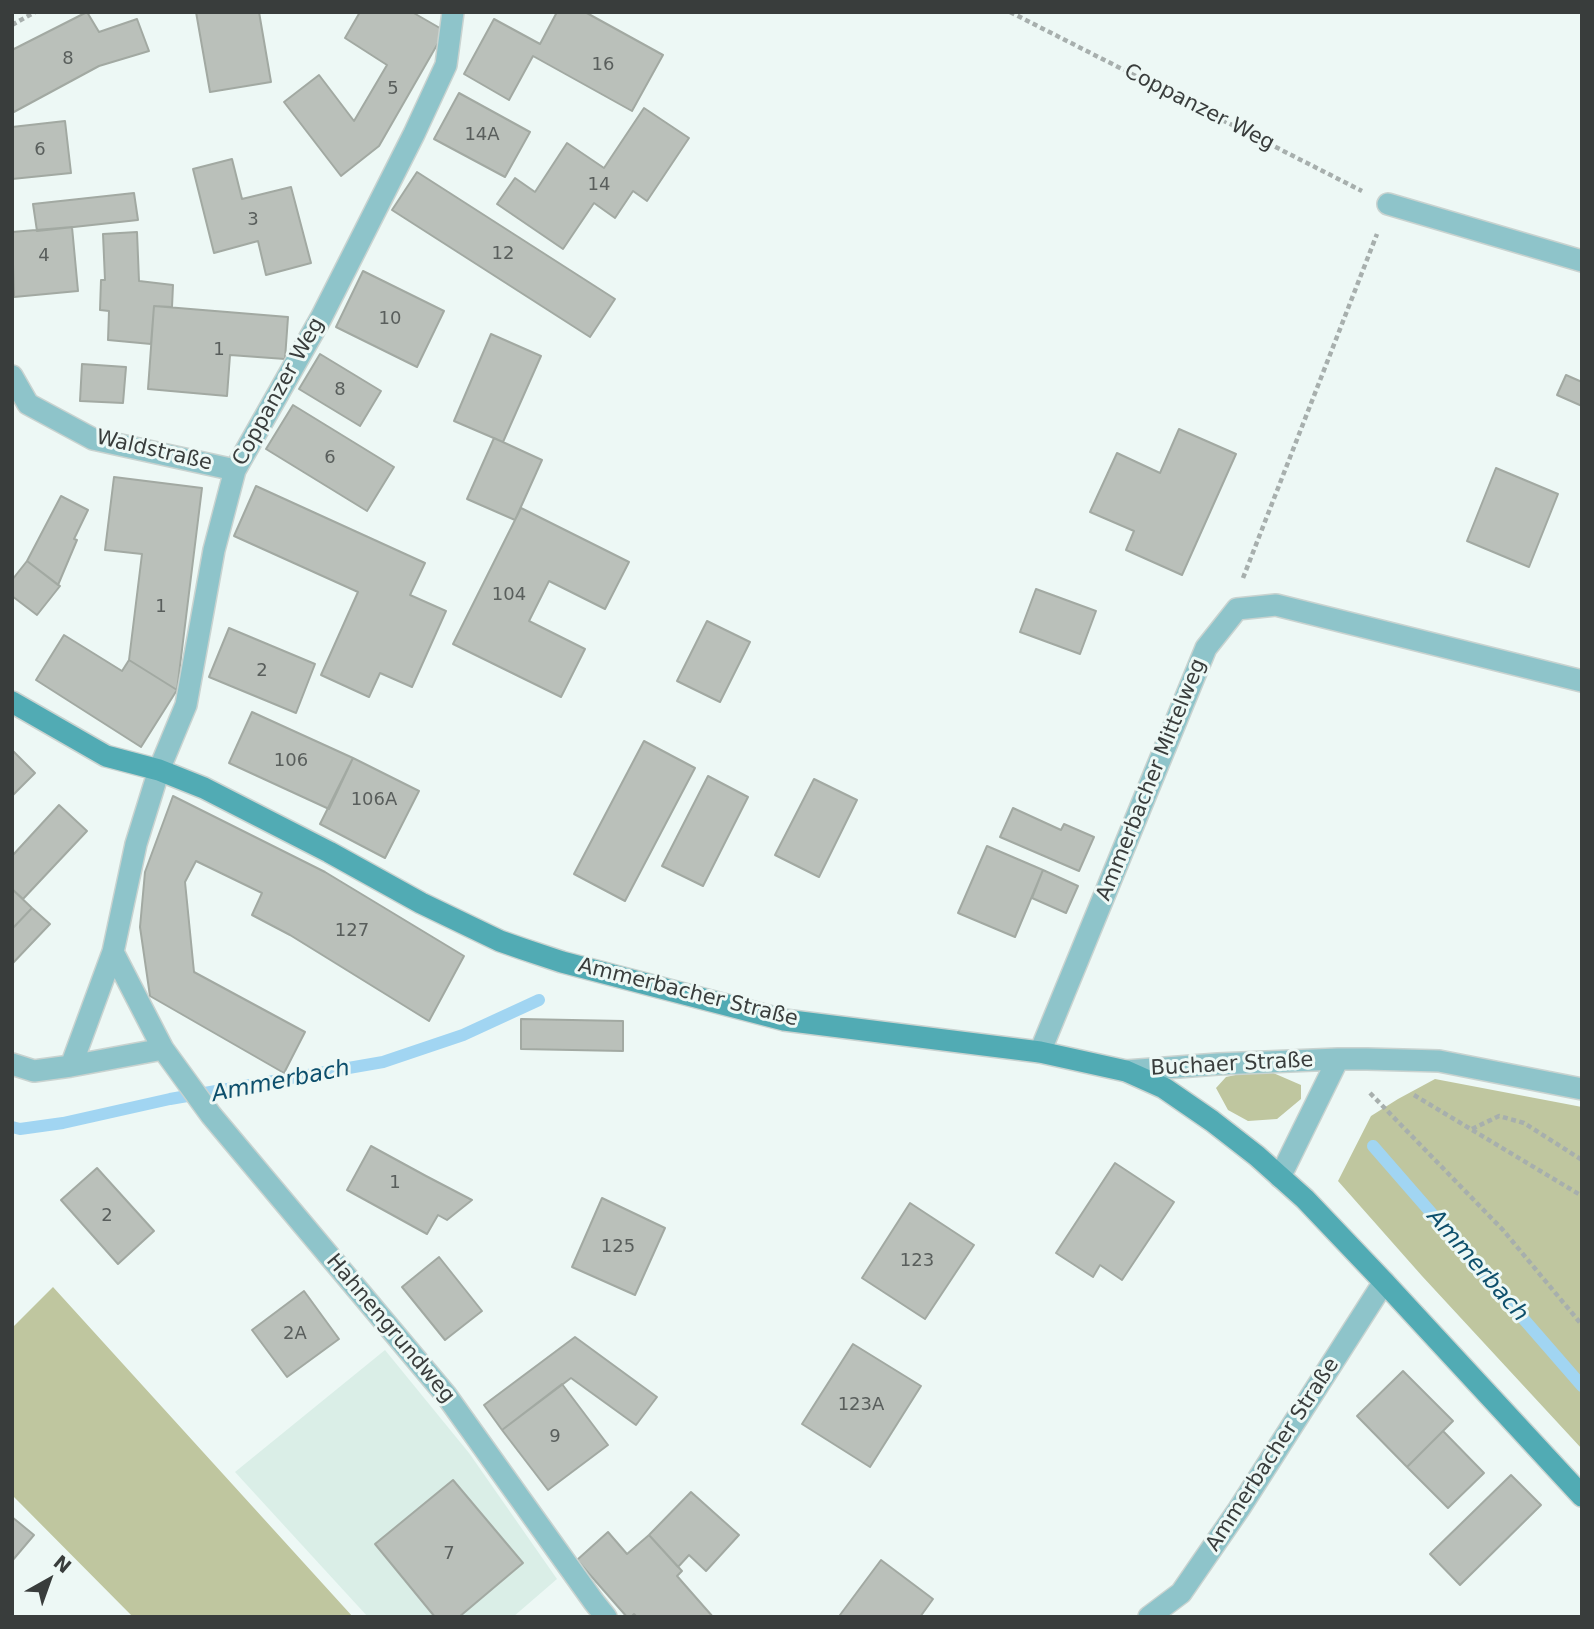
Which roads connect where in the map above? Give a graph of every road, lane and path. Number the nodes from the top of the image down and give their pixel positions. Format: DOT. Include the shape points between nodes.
graph roads {
  1 [pos="35,12"];
  2 [pos="453,12"];
  3 [pos="1010,12"];
  4 [pos="12,25"];
  5 [pos="1388,204"];
  6 [pos="1582,261"];
  7 [pos="12,376"];
  8 [pos="235,470"];
  9 [pos="1237,609"];
  10 [pos="1582,681"];
  11 [pos="12,702"];
  12 [pos="159,770"];
  13 [pos="113,952"];
  14 [pos="163,1049"];
  15 [pos="1040,1052"];
  16 [pos="1338,1059"];
  17 [pos="12,1064"];
  18 [pos="71,1066"];
  19 [pos="1126,1071"];
  20 [pos="1582,1089"];
  21 [pos="1409,1092"];
  22 [pos="1471,1129"];
  23 [pos="1582,1160"];
  24 [pos="1279,1177"];
  25 [pos="1582,1196"];
  26 [pos="1384,1282"];
  27 [pos="1582,1325"];
  28 [pos="1582,1496"];
  29 [pos="606,1617"];
  30 [pos="1149,1617"];
  1 -- 4 [label="path"];
  2 -- 8 [label="street, Coppanzer Weg" via="446,65 414,134 321,318"];
  3 -- 5 [label="path, Coppanzer Weg"];
  5 -- 6 [label="street"];
  5 -- 9 [label="path" via="1244,574"];
  7 -- 8 [label="street, Waldstraße" via="28,404 93,439"];
  8 -- 12 [label="street, Coppanzer Weg" via="214,550 186,705"];
  9 -- 10 [label="street" via="1276,605"];
  9 -- 15 [label="street, Ammerbacher Mittelweg" via="1206,648"];
  11 -- 12 [label="main road, Ammerbacher Straße" via="106,757"];
  12 -- 13 [label="street, Coppanzer Weg" via="136,844"];
  12 -- 15 [label="main road, Ammerbacher Straße" via="204,788 500,941 562,962 784,1020"];
  13 -- 14 [label="street, Hahnengrundweg"];
  13 -- 18 [label="street, Coppanzer Weg"];
  14 -- 18 [label="street"];
  14 -- 29 [label="street, Hahnengrundweg" via="211,1115 446,1395"];
  15 -- 19 [label="main road, Ammerbacher Straße"];
  16 -- 19 [label="street, Buchaer Straße"];
  16 -- 20 [label="street, Buchaer Straße" via="1439,1061"];
  16 -- 24 [label="street, Buchaer Straße"];
  16 -- 27 [label="path" via="1503,1230"];
  17 -- 18 [label="street" via="34,1071"];
  19 -- 24 [label="main road, Ammerbacher Straße" via="1164,1088"];
  21 -- 22 [label="path"];
  22 -- 23 [label="path" via="1499,1116 1524,1123"];
  22 -- 25 [label="path"];
  24 -- 26 [label="main road, Ammerbacher Straße"];
  26 -- 28 [label="main road, Ammerbacher Straße"];
  26 -- 30 [label="street, Ammerbacher Straße" via="1181,1593"];
}
